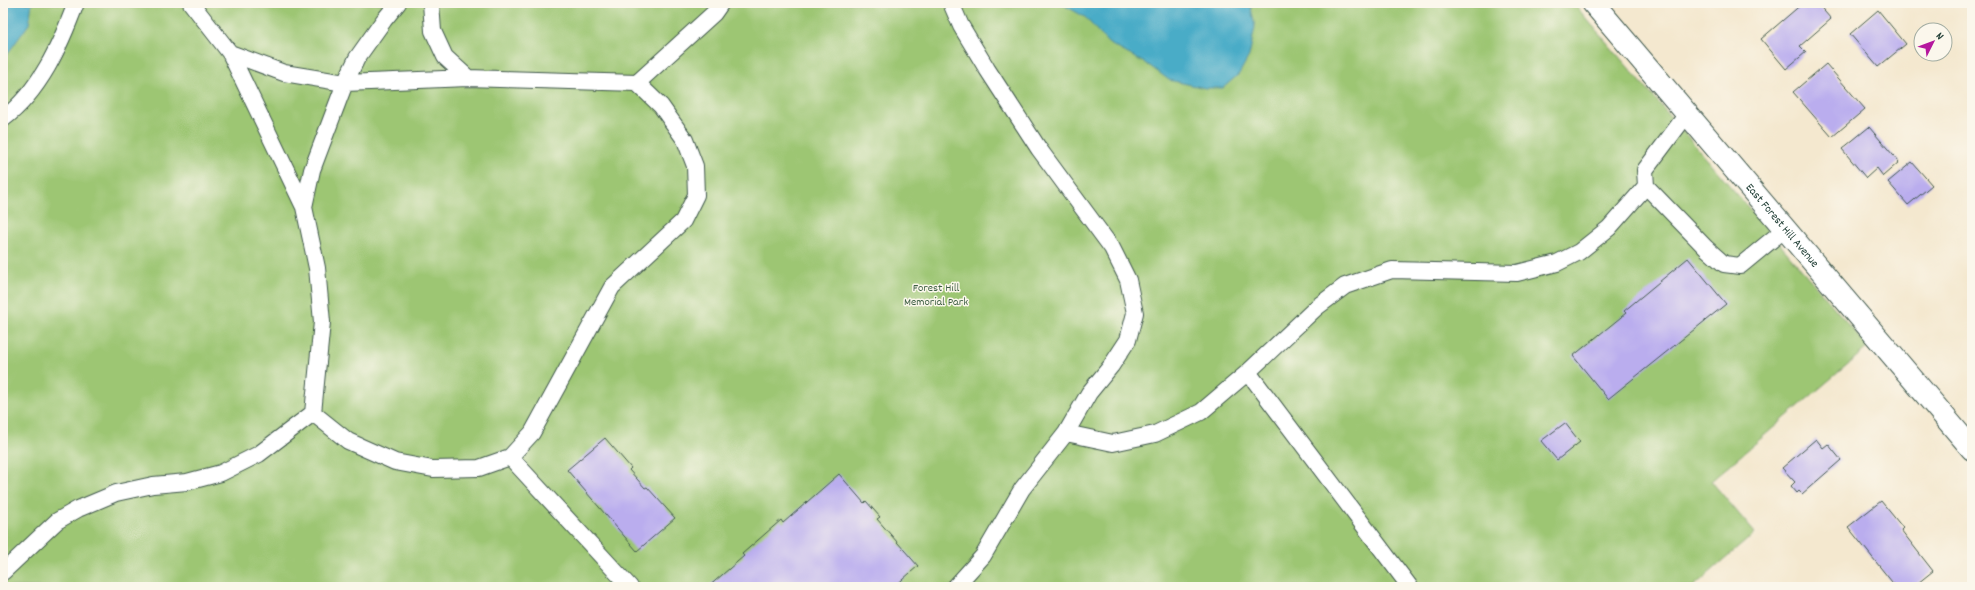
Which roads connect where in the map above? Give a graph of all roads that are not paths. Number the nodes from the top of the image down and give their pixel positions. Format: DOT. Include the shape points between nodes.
graph roads {
  1 [pos="76,3"];
  2 [pos="191,3"];
  3 [pos="398,3"];
  4 [pos="431,3"];
  5 [pos="721,3"];
  6 [pos="951,3"];
  7 [pos="1593,3"];
  8 [pos="230,52"];
  9 [pos="468,78"];
  10 [pos="637,82"];
  11 [pos="345,83"];
  12 [pos="1687,114"];
  13 [pos="3,119"];
  14 [pos="1646,186"];
  15 [pos="304,207"];
  16 [pos="1785,229"];
  17 [pos="1248,372"];
  18 [pos="313,413"];
  19 [pos="1066,433"];
  20 [pos="1972,449"];
  21 [pos="510,457"];
  22 [pos="3,572"];
  23 [pos="630,587"];
  24 [pos="955,587"];
  25 [pos="1410,587"];
  1 -- 13 [label="lane" via="45,71 18,108"];
  2 -- 8 [label="lane"];
  3 -- 11 [label="lane" via="357,58"];
  4 -- 9 [label="lane" via="433,31 445,57"];
  5 -- 10 [label="lane" via="714,13"];
  6 -- 19 [label="lane" via="961,26 987,69 1039,149 1112,248 1128,280 1135,313 1128,340 1089,393"];
  7 -- 12 [label="street, East Forest Hill Avenue"];
  8 -- 11 [label="lane" via="284,73"];
  8 -- 15 [label="lane"];
  9 -- 10 [label="lane"];
  9 -- 11 [label="lane"];
  10 -- 21 [label="lane" via="661,106 685,140 695,166 696,195 683,221 612,287 532,433"];
  11 -- 15 [label="lane" via="312,170"];
  12 -- 14 [label="lane" via="1645,170"];
  12 -- 16 [label="street, East Forest Hill Avenue"];
  14 -- 16 [label="lane" via="1724,264 1740,266"];
  14 -- 17 [label="lane" via="1609,228 1579,252 1557,264 1517,273 1392,270 1345,286 1317,306"];
  15 -- 18 [label="lane" via="317,268 322,322"];
  16 -- 20 [label="street, East Forest Hill Avenue"];
  17 -- 19 [label="lane" via="1201,412 1155,434 1113,443"];
  17 -- 25 [label="lane"];
  18 -- 21 [label="lane" via="348,441 395,462 433,469 479,468"];
  18 -- 22 [label="lane" via="259,454 221,473 187,482 153,485 116,494 78,509 57,521"];
  19 -- 24 [label="lane" via="1022,489 983,556"];
  21 -- 23 [label="lane"];
}
